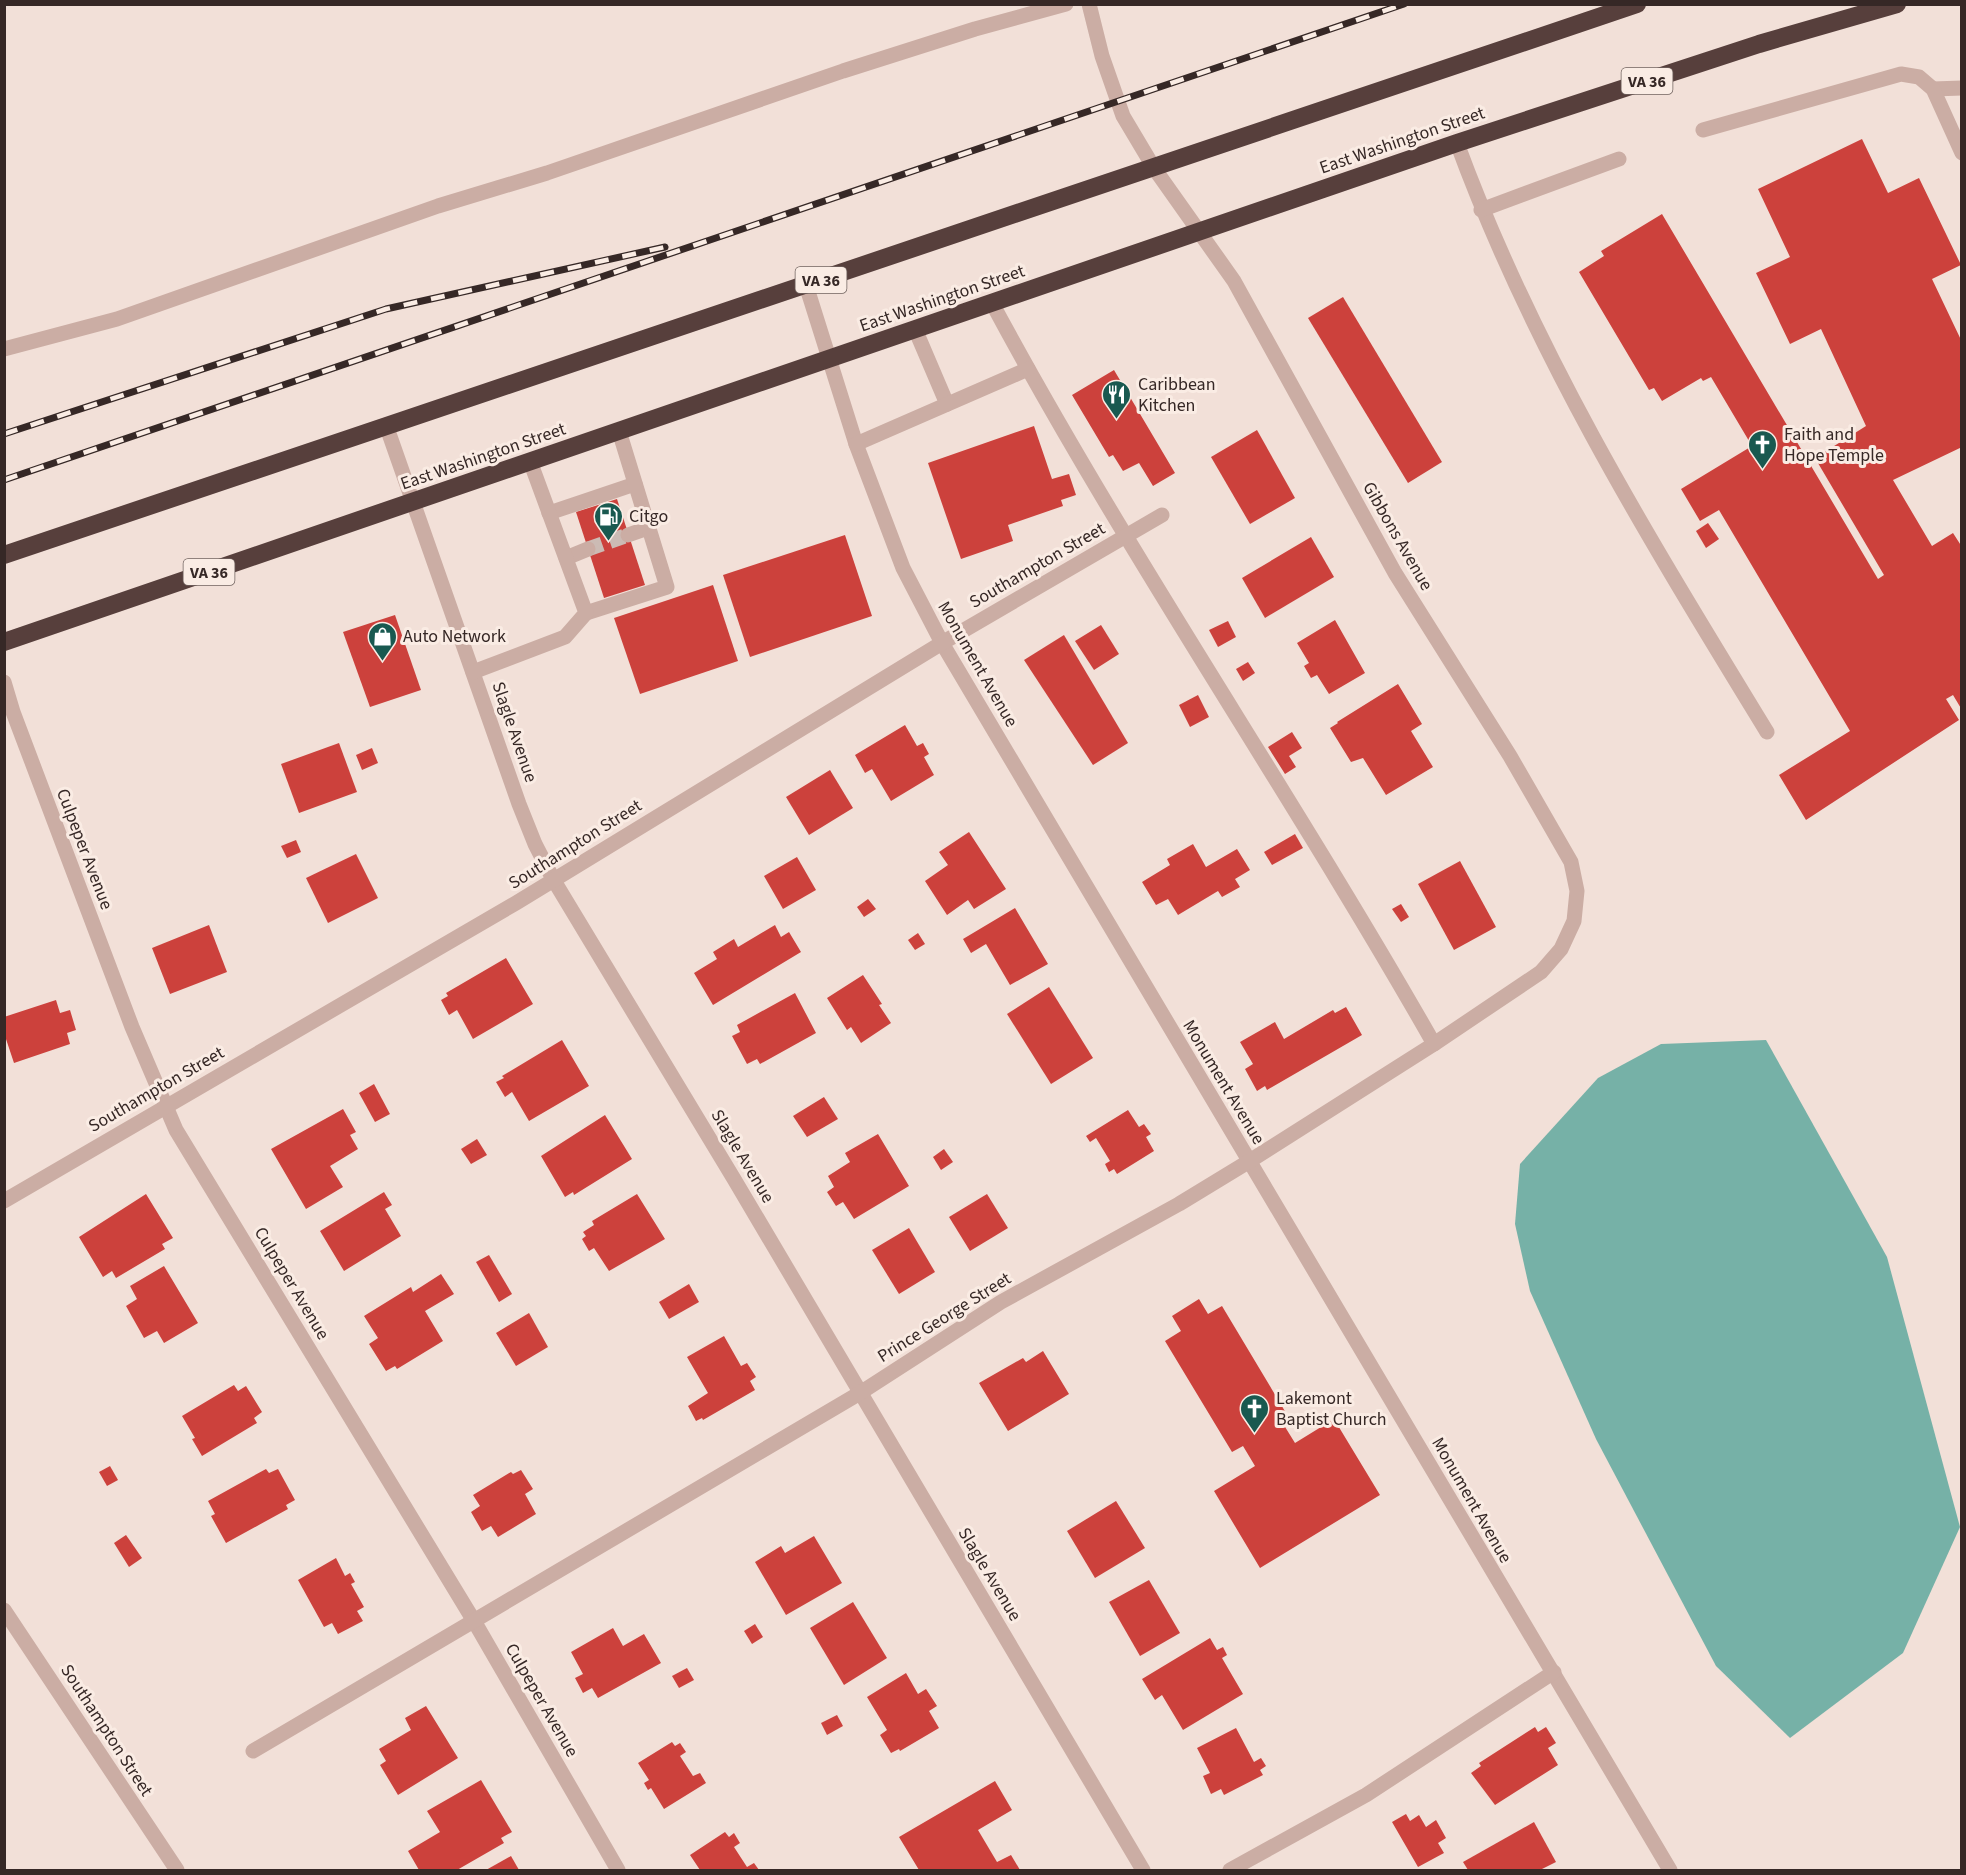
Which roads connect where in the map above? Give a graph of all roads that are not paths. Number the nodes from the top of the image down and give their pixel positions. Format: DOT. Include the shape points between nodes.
graph roads {
  1 [pos="1066,4"];
  2 [pos="1089,4"];
  3 [pos="1637,4"];
  4 [pos="1897,4"];
  5 [pos="1962,88"];
  6 [pos="1933,89"];
  7 [pos="1703,130"];
  8 [pos="1457,143"];
  9 [pos="1962,153"];
  10 [pos="1619,159"];
  11 [pos="1154,168"];
  12 [pos="1481,210"];
  13 [pos="1199,231"];
  14 [pos="806,285"];
  15 [pos="992,303"];
  16 [pos="915,330"];
  17 [pos="4,349"];
  18 [pos="829,360"];
  19 [pos="1028,369"];
  20 [pos="947,404"];
  21 [pos="386,424"];
  22 [pos="619,431"];
  23 [pos="856,444"];
  24 [pos="530,461"];
  25 [pos="635,484"];
  26 [pos="413,501"];
  27 [pos="549,513"];
  28 [pos="1162,515"];
  29 [pos="648,528"];
  30 [pos="628,535"];
  31 [pos="1127,535"];
  32 [pos="588,549"];
  33 [pos="4,555"];
  34 [pos="566,558"];
  35 [pos="586,613"];
  36 [pos="4,642"];
  37 [pos="942,643"];
  38 [pos="473,672"];
  39 [pos="4,682"];
  40 [pos="1767,732"];
  41 [pos="553,879"];
  42 [pos="1434,1044"];
  43 [pos="164,1107"];
  44 [pos="1248,1162"];
  45 [pos="4,1201"];
  46 [pos="860,1393"];
  47 [pos="4,1610"];
  48 [pos="474,1621"];
  49 [pos="1554,1672"];
  50 [pos="253,1751"];
  51 [pos="177,1870"];
  52 [pos="618,1870"];
  53 [pos="1143,1870"];
  54 [pos="1230,1870"];
  55 [pos="1670,1870"];
  1 -- 17 [label="street" via="843,71 547,173 438,206 117,320"];
  2 -- 11 [label="street, Gibbons Avenue" via="1123,116"];
  3 -- 11 [label="highway, VA 36"];
  4 -- 8 [label="highway, East Washington Street / VA 36" via="1759,44"];
  5 -- 6 [label="street"];
  6 -- 7 [label="street" via="1919,78 1901,74"];
  6 -- 9 [label="street"];
  8 -- 12 [label="street"];
  8 -- 13 [label="highway, East Washington Street / VA 36"];
  10 -- 12 [label="street"];
  11 -- 13 [label="street, Gibbons Avenue"];
  11 -- 14 [label="highway, VA 36"];
  12 -- 40 [label="street" via="1535,330 1641,526"];
  13 -- 15 [label="highway, East Washington Street / VA 36"];
  13 -- 42 [label="street, Gibbons Avenue" via="1234,281 1395,573 1510,756 1571,862 1577,891 1574,921 1561,949 1541,972"];
  14 -- 18 [label="street, Monument Avenue"];
  14 -- 21 [label="highway, VA 36"];
  15 -- 16 [label="highway, East Washington Street / VA 36"];
  15 -- 19 [label="street"];
  16 -- 18 [label="highway, East Washington Street / VA 36"];
  16 -- 20 [label="street"];
  18 -- 22 [label="highway, East Washington Street / VA 36"];
  18 -- 23 [label="street, Monument Avenue"];
  19 -- 20 [label="street"];
  19 -- 31 [label="street"];
  20 -- 23 [label="street"];
  21 -- 26 [label="street, Slagle Avenue"];
  21 -- 33 [label="highway, VA 36"];
  22 -- 24 [label="highway, East Washington Street / VA 36"];
  22 -- 25 [label="street"];
  23 -- 37 [label="street, Monument Avenue" via="903,568"];
  24 -- 26 [label="highway, East Washington Street / VA 36"];
  24 -- 27 [label="street"];
  25 -- 27 [label="street"];
  25 -- 29 [label="street"];
  26 -- 36 [label="highway, East Washington Street / VA 36"];
  26 -- 38 [label="street, Slagle Avenue"];
  27 -- 34 [label="street"];
  28 -- 31 [label="street, Southampton Street"];
  29 -- 30 [label="street"];
  29 -- 35 [label="street" via="667,587"];
  31 -- 37 [label="street, Southampton Street"];
  31 -- 42 [label="street" via="1357,909"];
  32 -- 34 [label="street"];
  34 -- 35 [label="street"];
  35 -- 38 [label="street" via="565,637"];
  37 -- 41 [label="street, Southampton Street"];
  37 -- 44 [label="street, Monument Avenue"];
  38 -- 41 [label="street, Slagle Avenue" via="519,804"];
  39 -- 43 [label="street, Culpeper Avenue"];
  41 -- 43 [label="street, Southampton Street"];
  41 -- 46 [label="street, Slagle Avenue"];
  42 -- 44 [label="street, Prince George Street"];
  43 -- 45 [label="street, Southampton Street"];
  43 -- 48 [label="street, Culpeper Avenue"];
  44 -- 46 [label="street, Prince George Street" via="1001,1302"];
  44 -- 49 [label="street, Monument Avenue" via="1473,1543"];
  46 -- 48 [label="street, Prince George Street"];
  46 -- 53 [label="street, Slagle Avenue"];
  47 -- 51 [label="street, Southampton Street"];
  48 -- 50 [label="street, Prince George Street"];
  48 -- 52 [label="street, Culpeper Avenue"];
  49 -- 54 [label="street" via="1366,1795"];
  49 -- 55 [label="street, Monument Avenue"];
}
